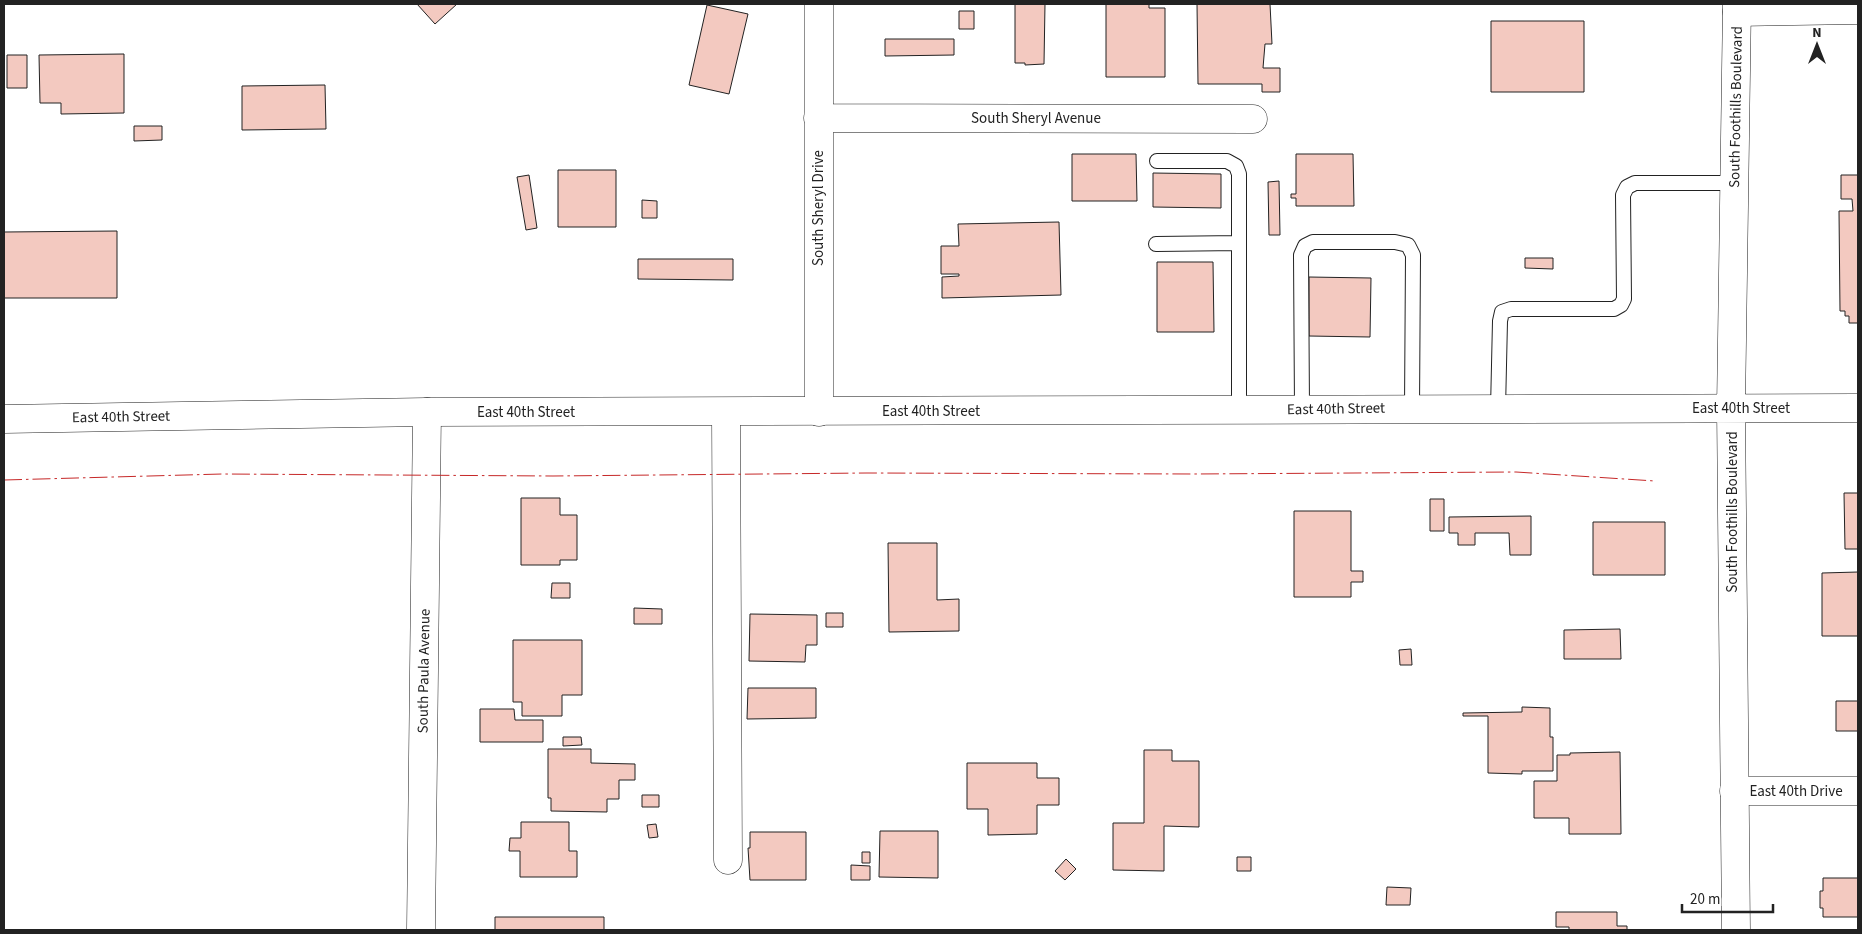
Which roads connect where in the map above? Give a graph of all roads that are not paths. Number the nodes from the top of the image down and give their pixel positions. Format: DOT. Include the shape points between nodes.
graph roads {
  1 [pos="819,4"];
  2 [pos="1737,8"];
  3 [pos="1858,10"];
  4 [pos="818,118"];
  5 [pos="1253,119"];
  6 [pos="1157,160"];
  7 [pos="1735,184"];
  8 [pos="1239,242"];
  9 [pos="1156,244"];
  10 [pos="1412,408"];
  11 [pos="1731,408"];
  12 [pos="1858,408"];
  13 [pos="1302,409"];
  14 [pos="1498,409"];
  15 [pos="1239,410"];
  16 [pos="427,412"];
  17 [pos="726,412"];
  18 [pos="819,412"];
  19 [pos="4,419"];
  20 [pos="1734,791"];
  21 [pos="1858,792"];
  22 [pos="728,860"];
  23 [pos="421,930"];
  24 [pos="1736,930"];
  1 -- 4 [label="street, South Sheryl Drive"];
  2 -- 3 [label="street"];
  2 -- 7 [label="street, South Foothills Boulevard"];
  4 -- 5 [label="street, South Sheryl Avenue"];
  4 -- 18 [label="street, South Sheryl Drive"];
  6 -- 8 [label="lane" via="1227,161 1236,166 1239,174"];
  7 -- 11 [label="street, South Foothills Boulevard"];
  7 -- 14 [label="lane" via="1635,183 1627,186 1623,195 1624,299 1621,305 1614,309 1511,309 1502,312"];
  8 -- 9 [label="lane"];
  8 -- 15 [label="lane"];
  10 -- 13 [label="street, East 40th Street"];
  10 -- 13 [label="lane" via="1413,255 1408,245 1395,242 1313,242 1305,246 1301,255"];
  10 -- 14 [label="street, East 40th Street"];
  11 -- 12 [label="street, East 40th Street"];
  11 -- 14 [label="street, East 40th Street"];
  11 -- 20 [label="street, South Foothills Boulevard"];
  13 -- 15 [label="street, East 40th Street"];
  15 -- 18 [label="street, East 40th Street"];
  16 -- 17 [label="street, East 40th Street"];
  16 -- 19 [label="street, East 40th Street"];
  16 -- 23 [label="street, South Paula Avenue"];
  17 -- 18 [label="street, East 40th Street"];
  17 -- 22 [label="street"];
  20 -- 21 [label="street, East 40th Drive"];
  20 -- 24 [label="street, South Foothills Boulevard"];
}
